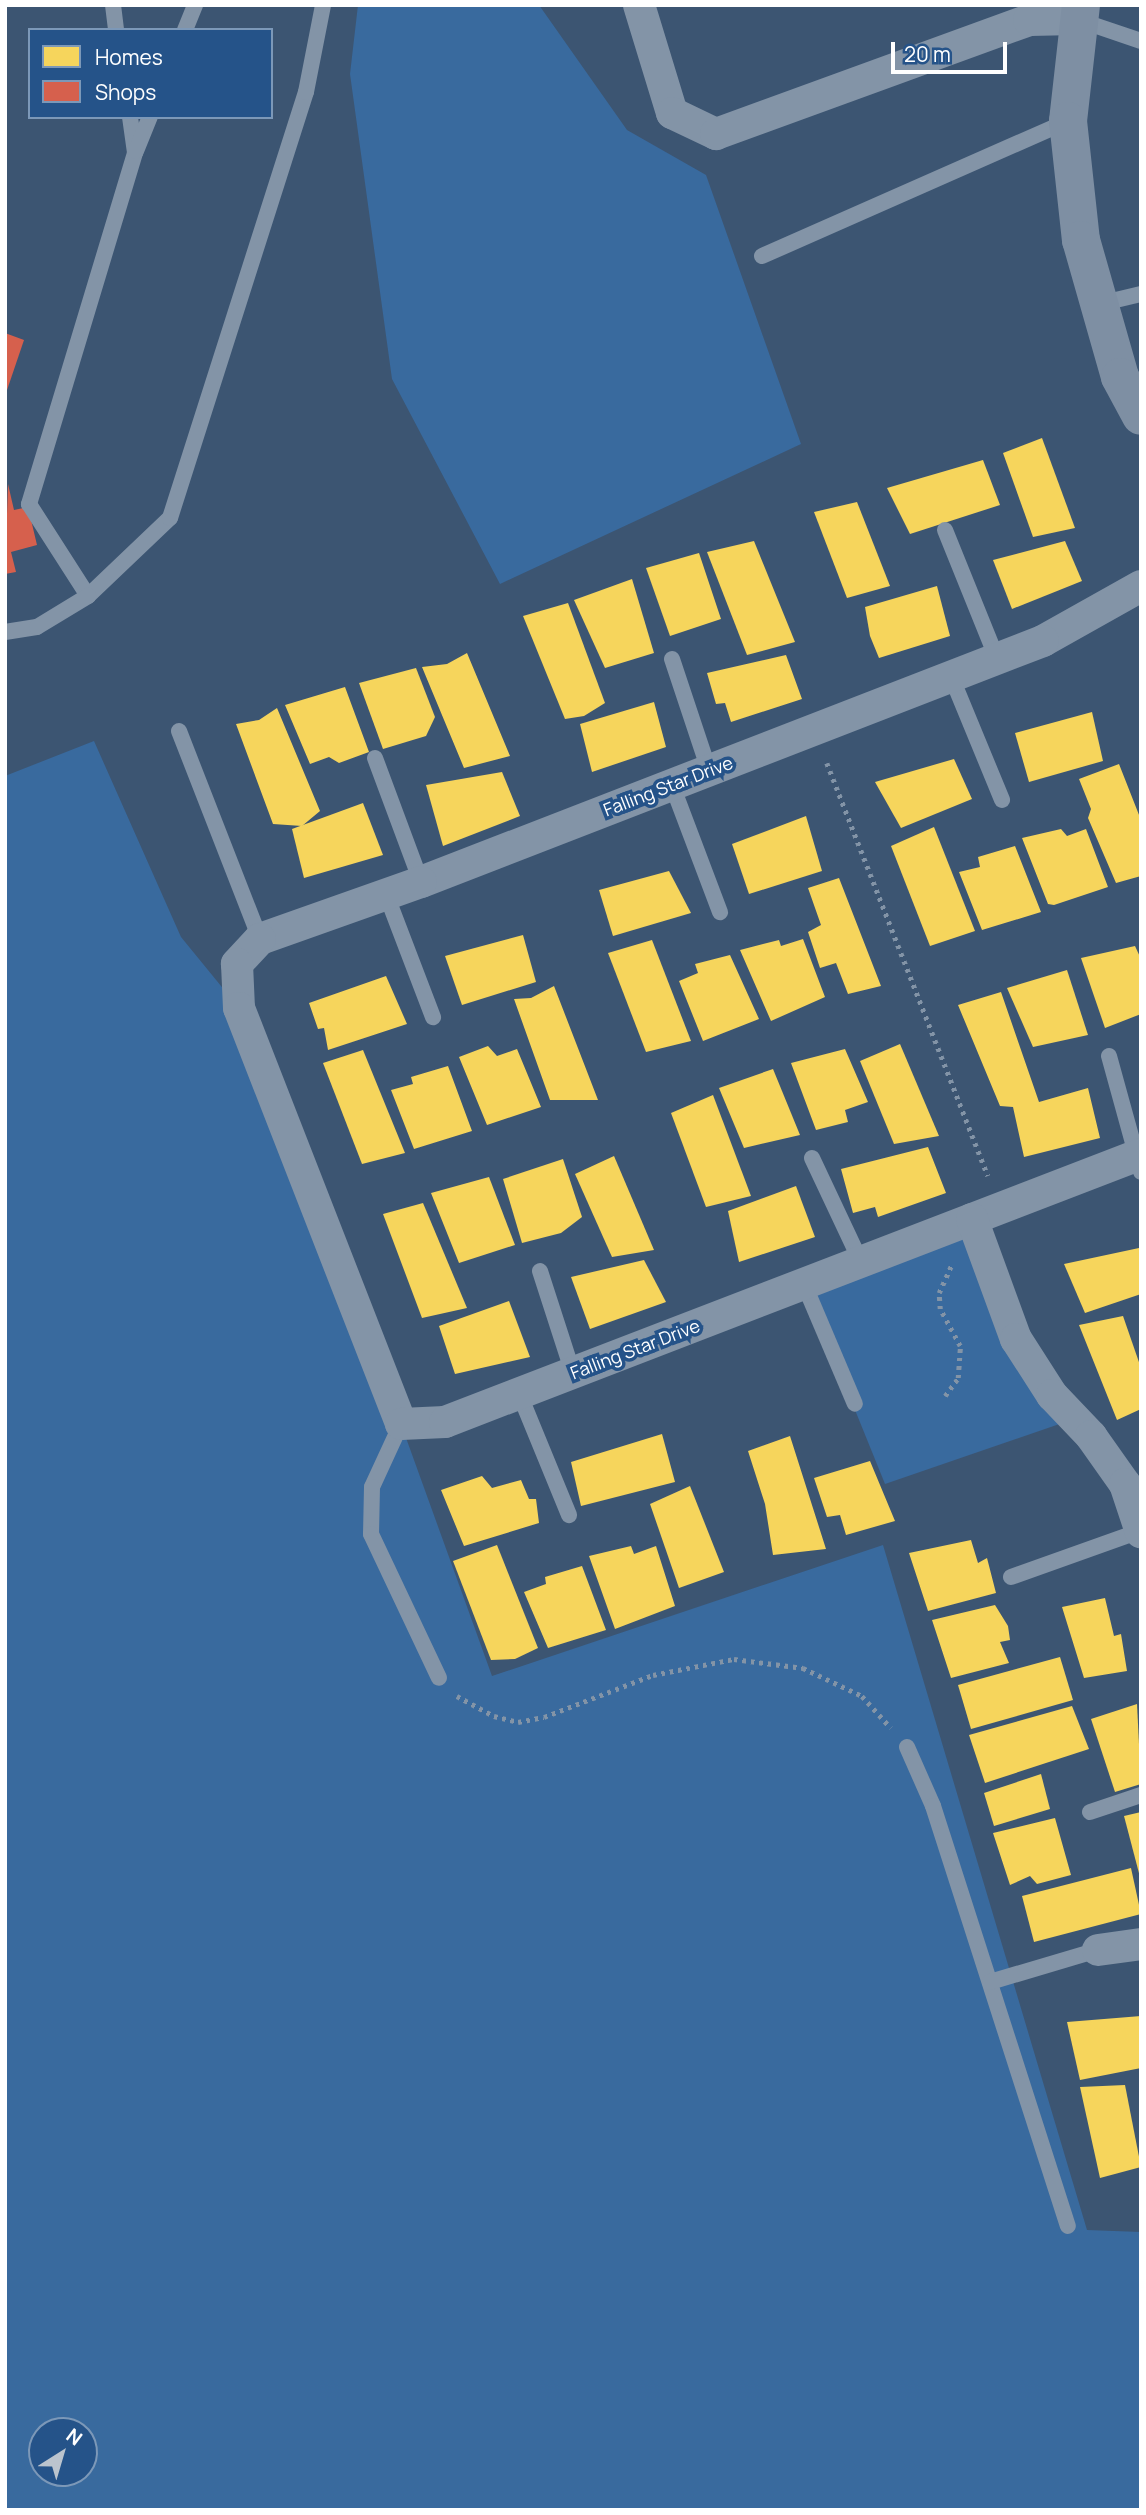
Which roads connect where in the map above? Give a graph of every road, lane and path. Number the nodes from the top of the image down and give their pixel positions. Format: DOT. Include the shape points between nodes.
graph roads {
  1 [pos="113,5"];
  2 [pos="195,5"];
  3 [pos="323,5"];
  4 [pos="639,5"];
  5 [pos="1079,12"];
  6 [pos="116,28"];
  7 [pos="186,28"];
  8 [pos="1141,41"];
  9 [pos="130,119"];
  10 [pos="149,119"];
  11 [pos="1068,121"];
  12 [pos="135,153"];
  13 [pos="762,256"];
  14 [pos="1141,294"];
  15 [pos="1099,304"];
  16 [pos="1141,416"];
  17 [pos="945,530"];
  18 [pos="1141,586"];
  19 [pos="88,596"];
  20 [pos="5,632"];
  21 [pos="672,659"];
  22 [pos="997,659"];
  23 [pos="951,676"];
  24 [pos="814,730"];
  25 [pos="179,731"];
  26 [pos="375,758"];
  27 [pos="709,770"];
  28 [pos="672,785"];
  29 [pos="1002,800"];
  30 [pos="421,882"];
  31 [pos="386,894"];
  32 [pos="720,912"];
  33 [pos="260,939"];
  34 [pos="433,1017"];
  35 [pos="1109,1056"];
  36 [pos="812,1158"];
  37 [pos="1139,1161"];
  38 [pos="986,1214"];
  39 [pos="861,1262"];
  40 [pos="540,1271"];
  41 [pos="804,1284"];
  42 [pos="573,1373"];
  43 [pos="519,1393"];
  44 [pos="945,1396"];
  45 [pos="855,1405"];
  46 [pos="401,1424"];
  47 [pos="569,1515"];
  48 [pos="1141,1531"];
  49 [pos="1011,1577"];
  50 [pos="439,1678"];
  51 [pos="908,1747"];
  52 [pos="1141,1795"];
  53 [pos="1090,1812"];
  54 [pos="1141,1944"];
  55 [pos="1098,1950"];
  56 [pos="990,1982"];
  57 [pos="1068,2226"];
  1 -- 6 [label="lane"];
  2 -- 7 [label="lane"];
  3 -- 19 [label="lane" via="306,92 170,518"];
  4 -- 5 [label="street" via="672,113 716,134 1029,20"];
  5 -- 8 [label="lane"];
  5 -- 11 [label="main road"];
  9 -- 12 [label="lane"];
  10 -- 12 [label="lane"];
  11 -- 13 [label="lane"];
  11 -- 15 [label="main road" via="1081,240"];
  12 -- 19 [label="lane" via="29,504"];
  14 -- 15 [label="lane"];
  15 -- 16 [label="main road" via="1120,377"];
  17 -- 22 [label="lane"];
  18 -- 22 [label="street, Falling Star Drive" via="1055,635"];
  19 -- 20 [label="lane" via="37,627"];
  21 -- 27 [label="lane"];
  22 -- 23 [label="street, Falling Star Drive"];
  23 -- 24 [label="street, Falling Star Drive"];
  23 -- 29 [label="lane"];
  24 -- 27 [label="street, Falling Star Drive"];
  24 -- 38 [label="path"];
  25 -- 33 [label="lane"];
  26 -- 30 [label="lane"];
  27 -- 28 [label="street, Falling Star Drive"];
  28 -- 30 [label="street, Falling Star Drive"];
  28 -- 32 [label="lane"];
  30 -- 31 [label="street, Falling Star Drive"];
  31 -- 33 [label="street, Falling Star Drive"];
  31 -- 34 [label="lane"];
  33 -- 46 [label="street, Falling Star Drive" via="237,964 239,1008"];
  35 -- 37 [label="lane"];
  36 -- 39 [label="lane"];
  37 -- 38 [label="street, Falling Star Drive"];
  38 -- 39 [label="street, Falling Star Drive"];
  38 -- 44 [label="path" via="939,1293 940,1309 960,1346 958,1378"];
  38 -- 48 [label="street" via="1016,1339 1052,1395 1091,1436 1125,1484"];
  39 -- 41 [label="street, Falling Star Drive"];
  40 -- 42 [label="lane"];
  41 -- 42 [label="street, Falling Star Drive"];
  41 -- 45 [label="lane"];
  42 -- 43 [label="street, Falling Star Drive"];
  43 -- 46 [label="street, Falling Star Drive" via="445,1422"];
  43 -- 47 [label="lane"];
  46 -- 50 [label="lane" via="372,1488 371,1534"];
  48 -- 49 [label="lane"];
  50 -- 51 [label="path" via="463,1702 518,1722 544,1717 653,1675 734,1659 803,1668 862,1696"];
  51 -- 56 [label="lane" via="933,1806"];
  52 -- 53 [label="lane"];
  54 -- 55 [label="street"];
  55 -- 56 [label="lane"];
  56 -- 57 [label="lane"];
}
